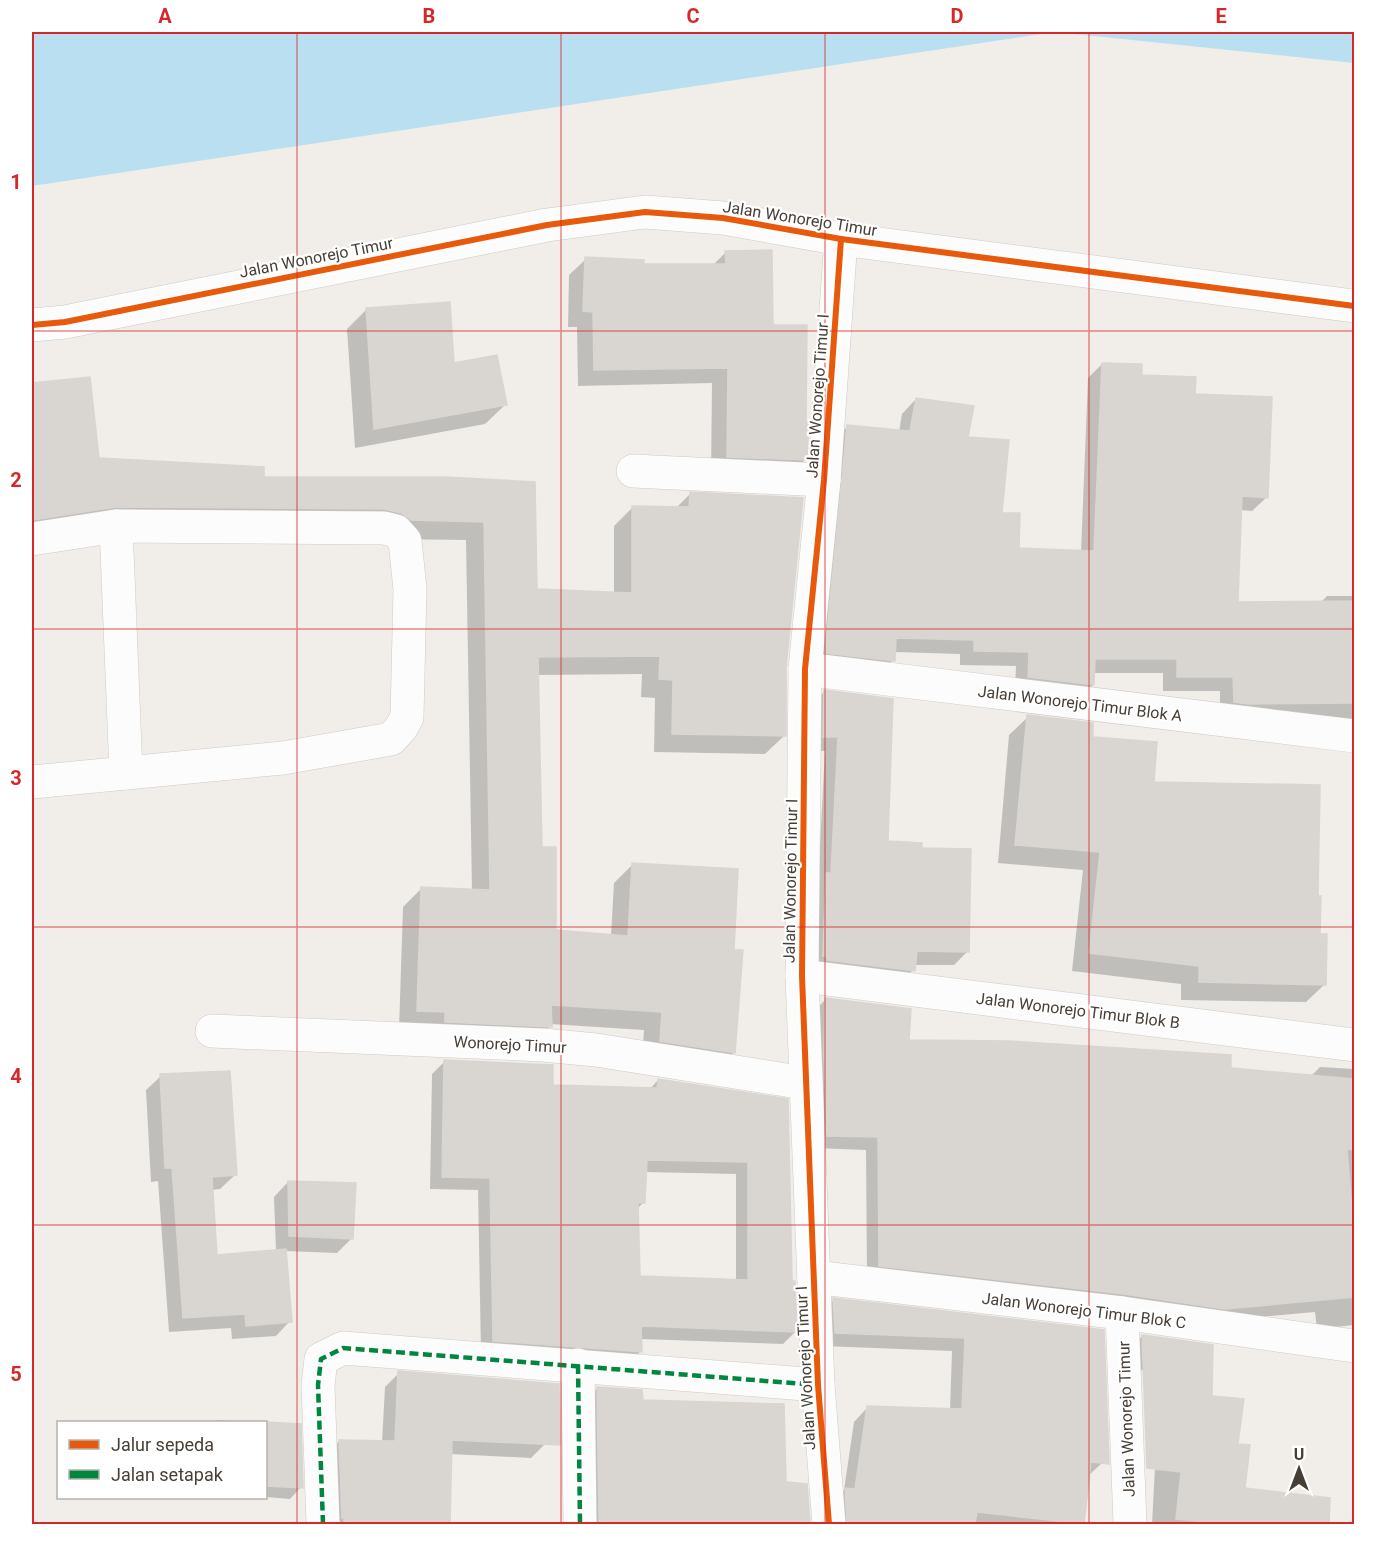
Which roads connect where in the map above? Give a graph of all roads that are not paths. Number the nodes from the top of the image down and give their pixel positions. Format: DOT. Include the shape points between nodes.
graph roads {
  1 [pos="841,239"];
  2 [pos="1354,306"];
  3 [pos="32,326"];
  4 [pos="633,471"];
  5 [pos="824,480"];
  6 [pos="116,526"];
  7 [pos="32,539"];
  8 [pos="805,669"];
  9 [pos="1354,736"];
  10 [pos="126,773"];
  11 [pos="32,782"];
  12 [pos="802,976"];
  13 [pos="212,1031"];
  14 [pos="1354,1045"];
  15 [pos="805,1083"];
  16 [pos="814,1277"];
  17 [pos="1122,1313"];
  18 [pos="1354,1346"];
  19 [pos="578,1365"];
  20 [pos="818,1385"];
  21 [pos="323,1524"];
  22 [pos="580,1524"];
  23 [pos="829,1524"];
  24 [pos="1130,1524"];
  1 -- 2 [label="street, Jalan Wonorejo Timur"];
  1 -- 3 [label="street, Jalan Wonorejo Timur" via="723,218 645,212 547,225"];
  1 -- 5 [label="street, Jalan Wonorejo Timur I"];
  4 -- 5 [label="street"];
  5 -- 8 [label="street, Jalan Wonorejo Timur I"];
  6 -- 7 [label="street"];
  6 -- 10 [label="street"];
  6 -- 10 [label="street" via="384,528 396,531 405,541 410,589 407,717 391,739 283,758"];
  8 -- 9 [label="street, Jalan Wonorejo Timur Blok A"];
  8 -- 12 [label="street, Jalan Wonorejo Timur I"];
  10 -- 11 [label="street"];
  12 -- 14 [label="street, Jalan Wonorejo Timur Blok B"];
  12 -- 15 [label="street, Jalan Wonorejo Timur I"];
  13 -- 15 [label="street, Wonorejo Timur" via="543,1045"];
  15 -- 16 [label="street, Jalan Wonorejo Timur I"];
  16 -- 17 [label="street, Jalan Wonorejo Timur Blok C"];
  16 -- 20 [label="street, Jalan Wonorejo Timur I"];
  17 -- 18 [label="street, Jalan Wonorejo Timur Blok C"];
  17 -- 24 [label="street, Jalan Wonorejo Timur"];
  19 -- 20 [label="street"];
  19 -- 21 [label="street" via="344,1348 321,1359 318,1385"];
  19 -- 22 [label="street"];
  20 -- 23 [label="street, Jalan Wonorejo Timur I"];
}
